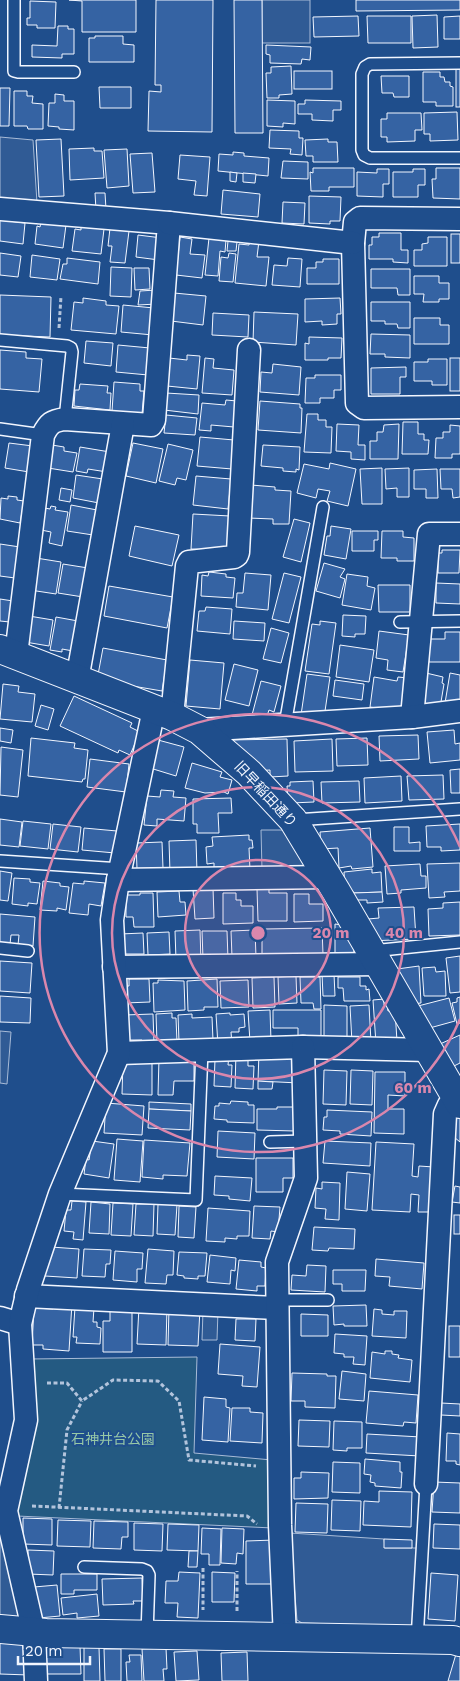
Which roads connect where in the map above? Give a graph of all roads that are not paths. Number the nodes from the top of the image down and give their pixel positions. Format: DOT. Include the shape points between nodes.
graph roads {
  1 [pos="14,0"];
  2 [pos="460,63"];
  3 [pos="74,72"];
  4 [pos="460,158"];
  5 [pos="0,209"];
  6 [pos="460,219"];
  7 [pos="169,223"];
  8 [pos="353,244"];
  9 [pos="0,340"];
  10 [pos="249,350"];
  11 [pos="460,407"];
  12 [pos="65,419"];
  13 [pos="123,424"];
  14 [pos="0,429"];
  15 [pos="43,435"];
  16 [pos="323,507"];
  17 [pos="460,534"];
  18 [pos="411,621"];
  19 [pos="460,621"];
  20 [pos="8,652"];
  21 [pos="77,680"];
  22 [pos="460,711"];
  23 [pos="163,713"];
  24 [pos="412,717"];
  25 [pos="285,725"];
  26 [pos="199,730"];
  27 [pos="460,809"];
  28 [pos="293,820"];
  29 [pos="0,861"];
  30 [pos="119,874"];
  31 [pos="328,878"];
  32 [pos="460,942"];
  33 [pos="0,948"];
  34 [pos="28,951"];
  35 [pos="374,957"];
  36 [pos="114,967"];
  37 [pos="303,1047"];
  38 [pos="202,1050"];
  39 [pos="428,1050"];
  40 [pos="120,1054"];
  41 [pos="459,1102"];
  42 [pos="305,1141"];
  43 [pos="270,1142"];
  44 [pos="60,1194"];
  45 [pos="26,1296"];
  46 [pos="328,1300"];
  47 [pos="277,1304"];
  48 [pos="10,1321"];
  49 [pos="426,1484"];
  50 [pos="84,1567"];
  51 [pos="0,1629"];
  52 [pos="34,1632"];
  53 [pos="147,1635"];
  54 [pos="285,1638"];
  55 [pos="416,1640"];
  56 [pos="460,1642"];
  57 [pos="36,1681"];
  1 -- 3 [label="lane" via="14,71"];
  2 -- 4 [label="lane" via="370,64 365,67 362,74 362,150 370,158"];
  5 -- 7 [label="street"];
  6 -- 8 [label="street" via="360,218 355,222"];
  7 -- 8 [label="street"];
  7 -- 13 [label="street" via="154,420 151,425"];
  8 -- 11 [label="street" via="357,403 364,408"];
  9 -- 12 [label="lane" via="71,348"];
  10 -- 23 [label="street" via="238,552 234,557 189,562 187,566"];
  12 -- 13 [label="street"];
  12 -- 15 [label="street" via="50,422"];
  13 -- 21 [label="street"];
  14 -- 15 [label="lane"];
  15 -- 20 [label="street"];
  16 -- 25 [label="lane"];
  17 -- 18 [label="street" via="429,534"];
  18 -- 19 [label="lane"];
  18 -- 24 [label="street"];
  20 -- 21 [label="main road, 旧早稲田通り"];
  21 -- 23 [label="main road, 旧早稲田通り"];
  22 -- 24 [label="street"];
  23 -- 26 [label="main road, 旧早稲田通り"];
  23 -- 30 [label="street"];
  24 -- 25 [label="street"];
  25 -- 26 [label="street"];
  26 -- 28 [label="main road, 旧早稲田通り" via="249,773"];
  27 -- 28 [label="lane"];
  28 -- 31 [label="main road, 旧早稲田通り"];
  29 -- 30 [label="lane"];
  30 -- 31 [label="street"];
  30 -- 36 [label="street" via="112,920"];
  31 -- 35 [label="main road, 旧早稲田通り"];
  32 -- 35 [label="lane"];
  33 -- 34 [label="lane"];
  35 -- 36 [label="street"];
  35 -- 39 [label="main road, 旧早稲田通り"];
  36 -- 40 [label="street"];
  37 -- 38 [label="street"];
  37 -- 39 [label="street"];
  37 -- 42 [label="street"];
  38 -- 40 [label="street"];
  38 -- 44 [label="lane" via="196,1200"];
  39 -- 41 [label="main road, 旧早稲田通り"];
  40 -- 44 [label="street"];
  41 -- 49 [label="street" via="449,1105 445,1114"];
  42 -- 43 [label="lane"];
  42 -- 47 [label="street" via="306,1178 276,1262"];
  44 -- 45 [label="street"];
  45 -- 47 [label="street"];
  45 -- 48 [label="street"];
  46 -- 47 [label="lane"];
  47 -- 54 [label="street"];
  48 -- 52 [label="street" via="24,1383 26,1420 6,1511"];
  49 -- 55 [label="lane"];
  50 -- 53 [label="lane" via="147,1571"];
  51 -- 52 [label="main road"];
  52 -- 53 [label="main road"];
  52 -- 57 [label="street"];
  53 -- 54 [label="main road"];
  54 -- 55 [label="main road"];
  55 -- 56 [label="main road"];
}
